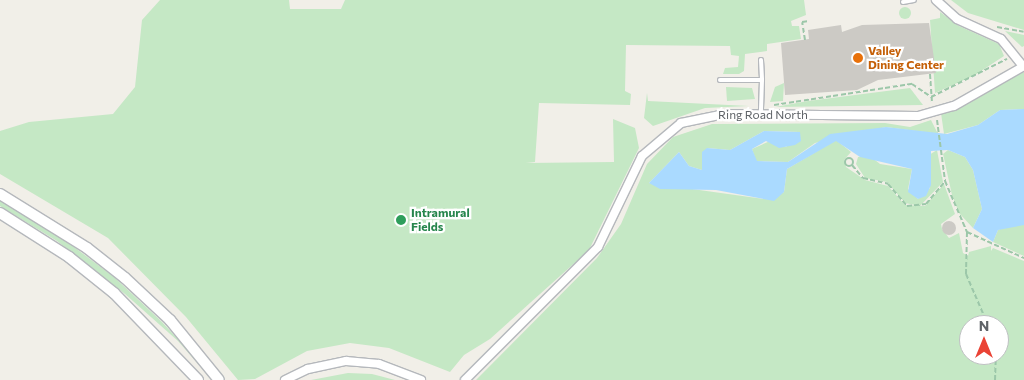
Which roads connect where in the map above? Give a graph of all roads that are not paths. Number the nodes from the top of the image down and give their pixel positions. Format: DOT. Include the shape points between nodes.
graph roads {
  1 [pos="914,0"];
  2 [pos="936,0"];
  3 [pos="903,2"];
  4 [pos="761,60"];
  5 [pos="1024,66"];
  6 [pos="720,80"];
  7 [pos="762,80"];
  8 [pos="761,115"];
  9 [pos="2,195"];
  10 [pos="0,213"];
  11 [pos="198,380"];
  12 [pos="219,380"];
  13 [pos="285,380"];
  14 [pos="421,380"];
  15 [pos="465,380"];
  1 -- 3 [label="lane"];
  2 -- 5 [label="street" via="957,19 1001,39"];
  4 -- 7 [label="lane"];
  5 -- 8 [label="street, Ring Road North" via="954,106 903,116"];
  6 -- 7 [label="lane"];
  7 -- 8 [label="lane"];
  8 -- 15 [label="street, Ring Road North" via="694,118 658,138 636,165 598,247"];
  9 -- 12 [label="street" via="87,248 125,278 170,320"];
  10 -- 11 [label="street" via="69,257 114,292"];
  13 -- 14 [label="street" via="313,367 346,361 379,364"];
}
